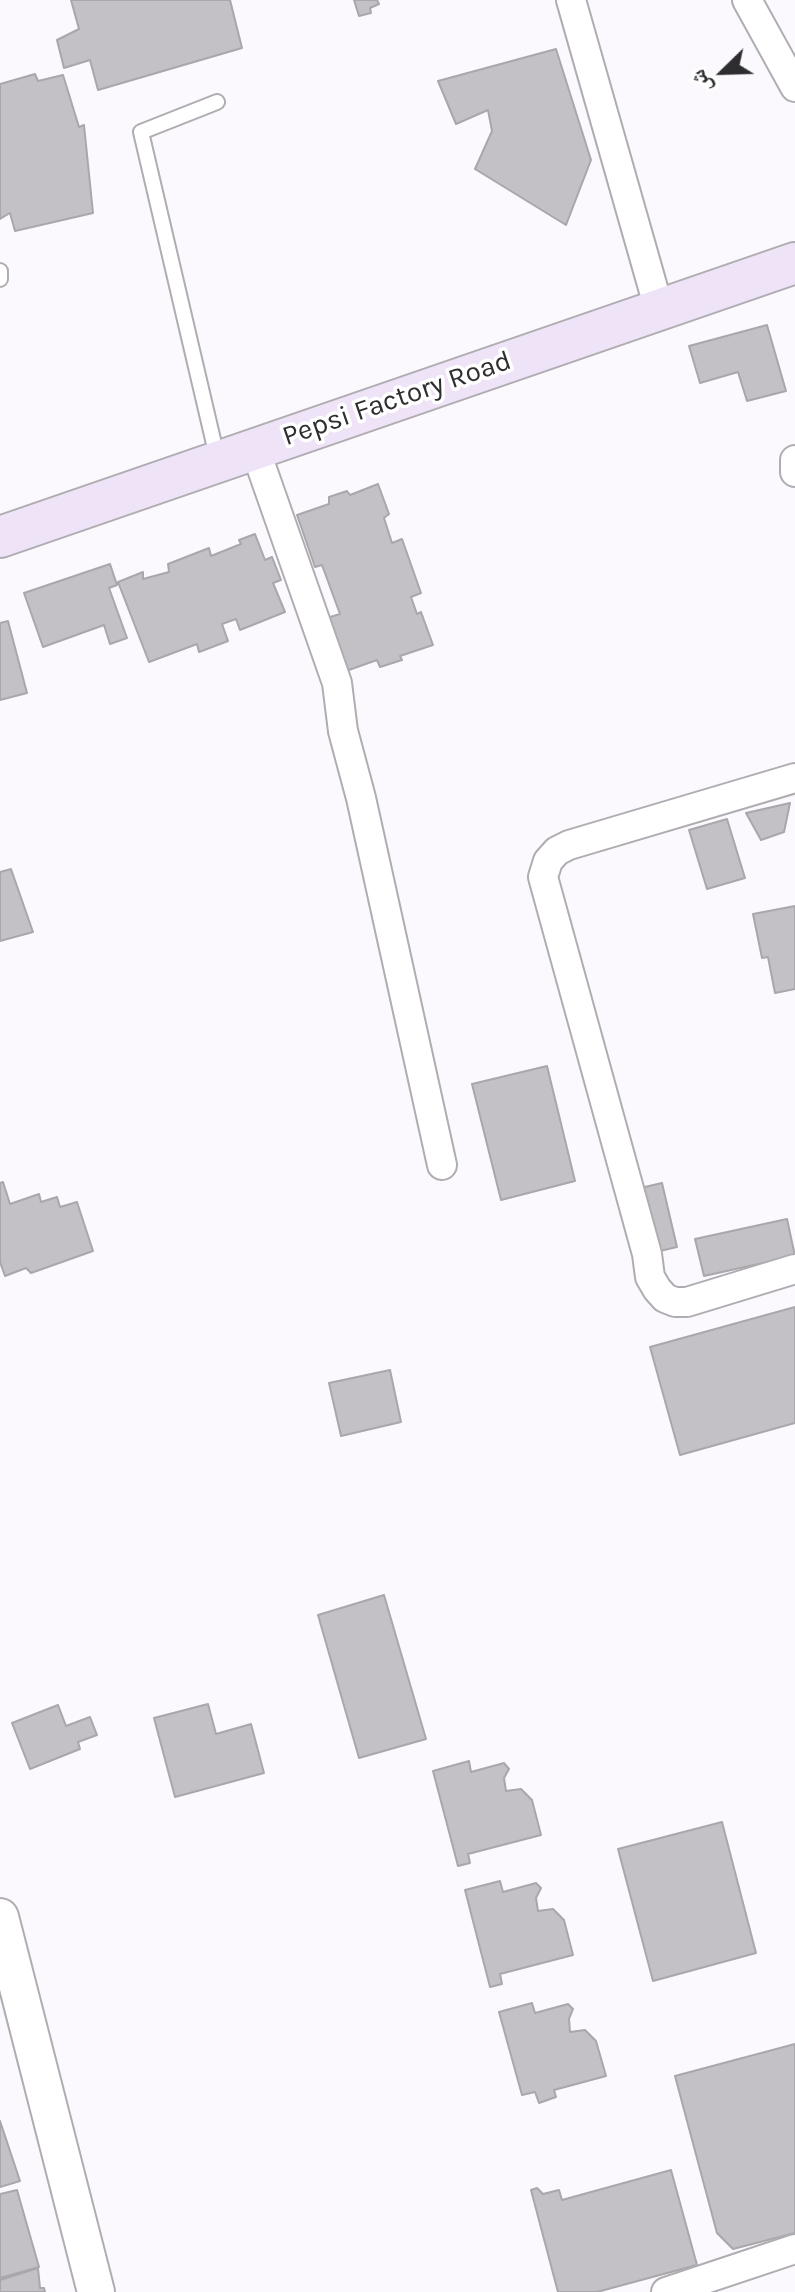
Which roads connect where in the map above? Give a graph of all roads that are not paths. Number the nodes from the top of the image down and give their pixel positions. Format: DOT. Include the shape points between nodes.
graph roads {
  1 [pos="571,0"];
  2 [pos="747,0"];
  3 [pos="795,87"];
  4 [pos="217,102"];
  5 [pos="795,263"];
  6 [pos="0,271"];
  7 [pos="0,279"];
  8 [pos="659,309"];
  9 [pos="255,449"];
  10 [pos="795,460"];
  11 [pos="218,461"];
  12 [pos="795,472"];
  13 [pos="0,537"];
  14 [pos="795,778"];
  15 [pos="442,1165"];
  16 [pos="795,1269"];
  17 [pos="0,1917"];
  18 [pos="795,2249"];
  19 [pos="96,2292"];
  20 [pos="666,2292"];
  1 -- 8 [label="street"];
  2 -- 3 [label="street"];
  4 -- 11 [label="lane" via="141,132"];
  5 -- 8 [label="main road, Pepsi Factory Road"];
  6 -- 7 [label="lane"];
  8 -- 9 [label="main road, Pepsi Factory Road"];
  9 -- 11 [label="main road, Pepsi Factory Road"];
  9 -- 15 [label="street" via="337,683 343,731"];
  10 -- 12 [label="street"];
  11 -- 13 [label="main road, Pepsi Factory Road"];
  14 -- 16 [label="street" via="569,845 548,861 543,877 657,1289 665,1298 687,1302"];
  17 -- 19 [label="street"];
  18 -- 20 [label="street"];
}
